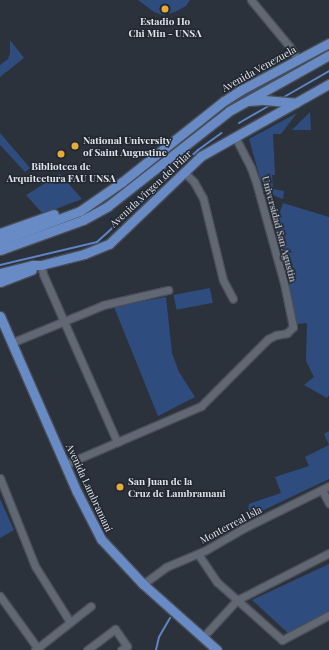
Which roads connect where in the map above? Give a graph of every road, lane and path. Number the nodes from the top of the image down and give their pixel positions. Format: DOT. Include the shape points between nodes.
graph roads {
  1 [pos="251,0"];
  2 [pos="329,43"];
  3 [pos="329,55"];
  4 [pos="298,60"];
  5 [pos="329,84"];
  6 [pos="244,101"];
  7 [pos="296,102"];
  8 [pos="235,137"];
  9 [pos="184,172"];
  10 [pos="90,204"];
  11 [pos="0,233"];
  12 [pos="0,241"];
  13 [pos="0,250"];
  14 [pos="41,265"];
  15 [pos="0,273"];
  16 [pos="0,282"];
  17 [pos="168,290"];
  18 [pos="233,299"];
  19 [pos="1,320"];
  20 [pos="64,321"];
  21 [pos="10,343"];
  22 [pos="117,442"];
  23 [pos="66,464"];
  24 [pos="0,478"];
  25 [pos="326,488"];
  26 [pos="329,503"];
  27 [pos="329,553"];
  28 [pos="198,554"];
  29 [pos="143,584"];
  30 [pos="0,596"];
  31 [pos="237,600"];
  32 [pos="91,606"];
  33 [pos="329,616"];
  34 [pos="70,622"];
  35 [pos="203,637"];
  36 [pos="37,649"];
  37 [pos="87,650"];
  38 [pos="121,650"];
  39 [pos="217,650"];
  1 -- 4 [label="street"];
  2 -- 4 [label="main road, Avenida Venezuela"];
  3 -- 6 [label="main road, Avenida Venezuela"];
  4 -- 10 [label="main road, Avenida Venezuela" via="224,101 122,182"];
  5 -- 7 [label="main road, Avenida Virgen del Pilar"];
  6 -- 7 [label="main road"];
  6 -- 13 [label="main road, Avenida Venezuela" via="108,206 83,220"];
  7 -- 8 [label="main road, Avenida Virgen del Pilar"];
  8 -- 9 [label="main road, Avenida Virgen del Pilar" via="201,156"];
  8 -- 22 [label="street, Universidad San Agustin" via="258,188 290,310 293,324 291,330 268,339 201,406"];
  9 -- 14 [label="main road, Avenida Virgen del Pilar" via="109,244 90,252"];
  9 -- 18 [label="street" via="194,182 203,198 223,280"];
  10 -- 11 [label="main road"];
  10 -- 12 [label="main road, Avenida Venezuela" via="80,211"];
  14 -- 15 [label="main road, Avenida Virgen del Pilar"];
  14 -- 16 [label="main road"];
  14 -- 20 [label="street"];
  17 -- 20 [label="street" via="109,303"];
  19 -- 21 [label="main road, Avenida Lambramani"];
  20 -- 21 [label="street"];
  20 -- 22 [label="street"];
  21 -- 23 [label="main road, Avenida Lambramani"];
  22 -- 23 [label="street"];
  23 -- 29 [label="main road, Avenida Lambramani" via="100,539"];
  24 -- 34 [label="street" via="35,566"];
  25 -- 26 [label="street"];
  25 -- 28 [label="street, Monterreal Isla" via="244,528"];
  27 -- 31 [label="street"];
  28 -- 29 [label="street, Monterreal Isla" via="166,567"];
  28 -- 31 [label="street" via="217,582"];
  29 -- 35 [label="main road, Avenida Lambramani"];
  30 -- 36 [label="street"];
  31 -- 33 [label="street" via="282,640"];
  31 -- 35 [label="street"];
  32 -- 34 [label="street"];
  34 -- 36 [label="street"];
  35 -- 39 [label="main road, Avenida Lambramani"];
  37 -- 38 [label="street" via="115,629 127,646"];
}
